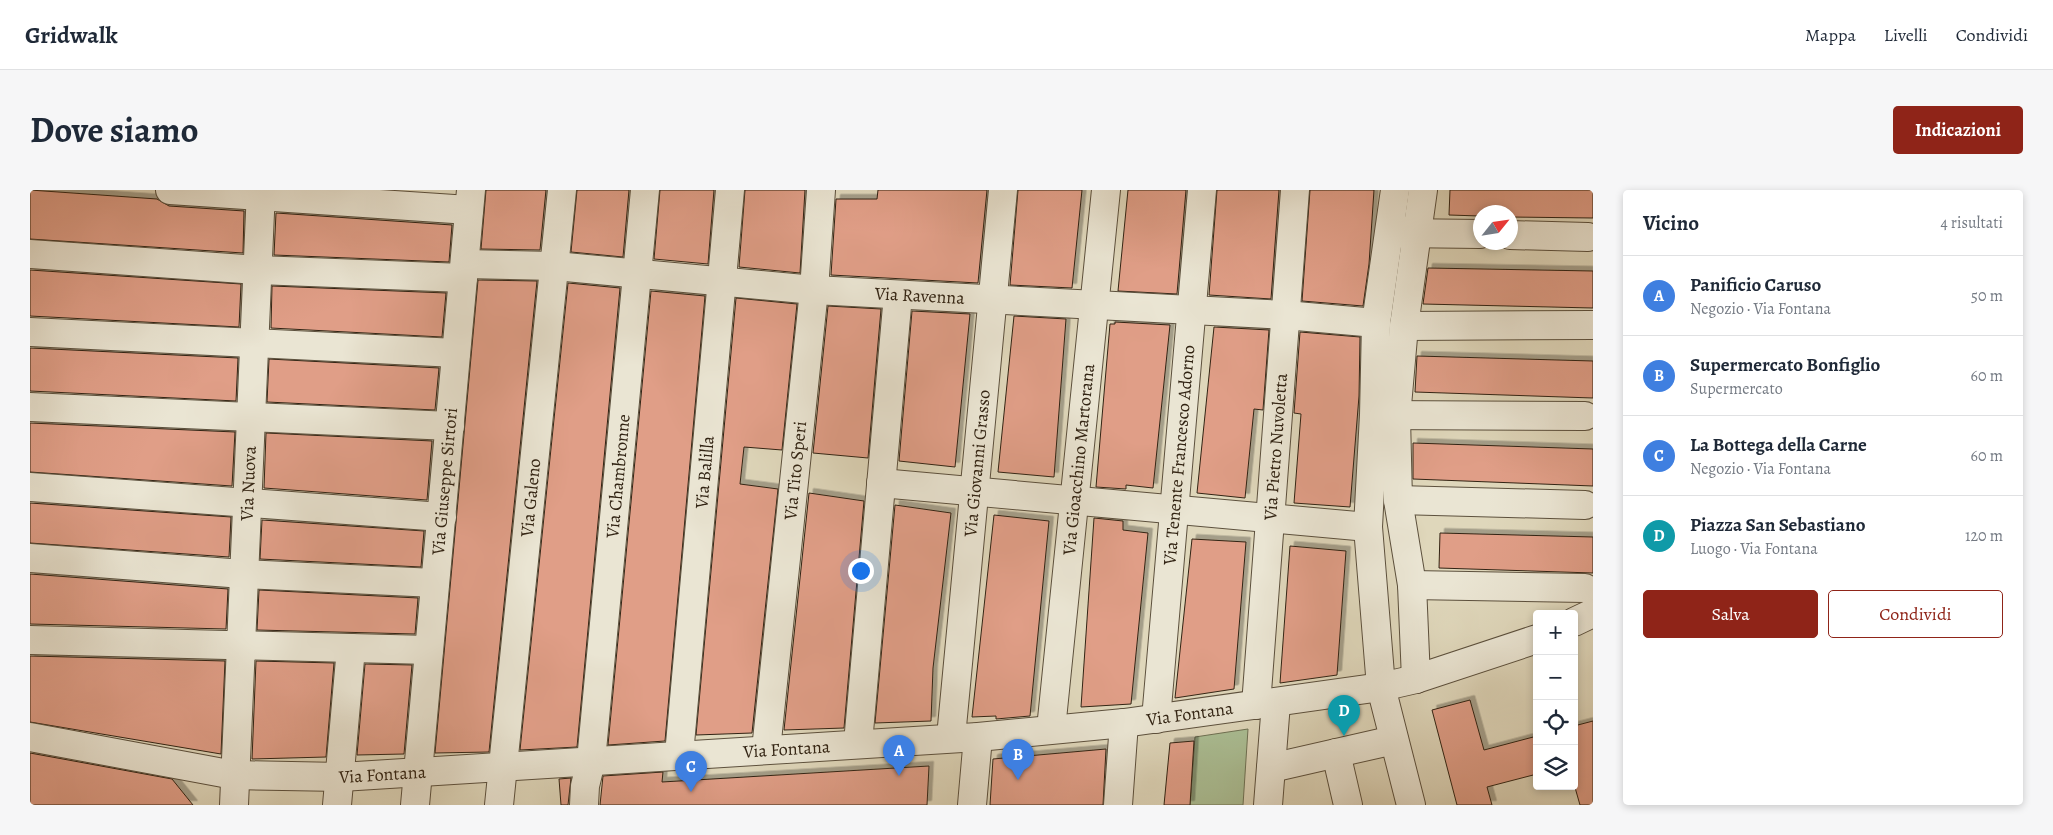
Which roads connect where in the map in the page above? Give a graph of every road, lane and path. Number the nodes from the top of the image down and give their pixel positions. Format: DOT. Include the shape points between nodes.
graph roads {
  1 [pos="170,190"];
  2 [pos="562,190"];
  3 [pos="645,190"];
  4 [pos="730,190"];
  5 [pos="821,190"];
  6 [pos="1003,190"];
  7 [pos="1106,190"];
  8 [pos="1202,190"];
  9 [pos="1295,190"];
  10 [pos="1395,190"];
  11 [pos="1423,190"];
  12 [pos="261,193"];
  13 [pos="470,200"];
  14 [pos="1389,232"];
  15 [pos="1416,233"];
  16 [pos="1473,234"];
  17 [pos="1518,235"];
  18 [pos="1588,237"];
  19 [pos="30,254"];
  20 [pos="556,266"];
  21 [pos="258,270"];
  22 [pos="464,271"];
  23 [pos="638,273"];
  24 [pos="722,282"];
  25 [pos="814,290"];
  26 [pos="898,295"];
  27 [pos="991,300"];
  28 [pos="1094,305"];
  29 [pos="1191,312"];
  30 [pos="1286,315"];
  31 [pos="1376,323"];
  32 [pos="1593,325"];
  33 [pos="1404,326"];
  34 [pos="30,332"];
  35 [pos="254,343"];
  36 [pos="456,353"];
  37 [pos="30,406"];
  38 [pos="1385,416"];
  39 [pos="1586,416"];
  40 [pos="251,417"];
  41 [pos="450,426"];
  42 [pos="881,483"];
  43 [pos="30,487"];
  44 [pos="976,491"];
  45 [pos="1074,500"];
  46 [pos="1398,500"];
  47 [pos="246,504"];
  48 [pos="1584,505"];
  49 [pos="1174,509"];
  50 [pos="442,517"];
  51 [pos="1270,518"];
  52 [pos="1368,527"];
  53 [pos="30,558"];
  54 [pos="244,574"];
  55 [pos="435,583"];
  56 [pos="1412,585"];
  57 [pos="1589,600"];
  58 [pos="1578,616"];
  59 [pos="30,640"];
  60 [pos="1533,640"];
  61 [pos="240,646"];
  62 [pos="351,648"];
  63 [pos="429,650"];
  64 [pos="1416,679"];
  65 [pos="1381,687"];
  66 [pos="1266,704"];
  67 [pos="1156,719"];
  68 [pos="1124,723"];
  69 [pos="1051,729"];
  70 [pos="30,737"];
  71 [pos="951,737"];
  72 [pos="978,737"];
  73 [pos="1394,740"];
  74 [pos="858,743"];
  75 [pos="766,750"];
  76 [pos="1336,753"];
  77 [pos="679,755"];
  78 [pos="592,761"];
  79 [pos="502,767"];
  80 [pos="1271,768"];
  81 [pos="418,772"];
  82 [pos="234,776"];
  83 [pos="341,777"];
  84 [pos="234,805"];
  85 [pos="337,805"];
  86 [pos="415,805"];
  87 [pos="499,805"];
  88 [pos="584,805"];
  89 [pos="972,805"];
  90 [pos="1118,805"];
  91 [pos="1268,805"];
  92 [pos="1348,805"];
  93 [pos="1411,805"];
  1 -- 12 [label="street"];
  2 -- 20 [label="street, Via Galeno"];
  3 -- 23 [label="street, Via Chambronne"];
  4 -- 24 [label="street, Via Balilla"];
  5 -- 25 [label="street, Via Tito Speri"];
  6 -- 27 [label="street, Via Giovanni Grasso"];
  7 -- 28 [label="street, Via Gioacchino Martorana"];
  8 -- 29 [label="street, Via Tenente Francesco Adorno"];
  9 -- 30 [label="street, Via Pietro Nuvoletta"];
  10 -- 14 [label="street"];
  11 -- 15 [label="street"];
  12 -- 13 [label="street"];
  12 -- 21 [label="street, Via Nuova"];
  13 -- 22 [label="street, Via Giuseppe Sirtori"];
  14 -- 15 [label="street"];
  14 -- 31 [label="street"];
  15 -- 16 [label="street"];
  15 -- 33 [label="street"];
  17 -- 18 [label="street"];
  19 -- 21 [label="street, Via Ravenna"];
  20 -- 22 [label="street, Via Ravenna"];
  20 -- 23 [label="street, Via Ravenna"];
  20 -- 79 [label="street, Via Galeno"];
  21 -- 22 [label="street, Via Ravenna"];
  21 -- 35 [label="street, Via Nuova"];
  22 -- 36 [label="street, Via Giuseppe Sirtori"];
  23 -- 24 [label="street, Via Ravenna"];
  23 -- 78 [label="street, Via Chambronne"];
  24 -- 25 [label="street, Via Ravenna"];
  24 -- 77 [label="street, Via Balilla"];
  25 -- 26 [label="street, Via Ravenna"];
  25 -- 75 [label="street, Via Tito Speri"];
  26 -- 27 [label="street, Via Ravenna"];
  26 -- 42 [label="street"];
  27 -- 28 [label="street, Via Ravenna"];
  27 -- 44 [label="street, Via Giovanni Grasso"];
  28 -- 29 [label="street, Via Ravenna"];
  28 -- 45 [label="street, Via Gioacchino Martorana"];
  29 -- 30 [label="street, Via Ravenna"];
  29 -- 49 [label="street, Via Tenente Francesco Adorno"];
  30 -- 31 [label="street, Via Ravenna"];
  30 -- 51 [label="street, Via Pietro Nuvoletta"];
  31 -- 38 [label="street"];
  32 -- 33 [label="street"];
  33 -- 38 [label="street"];
  34 -- 35 [label="street"];
  35 -- 36 [label="street"];
  35 -- 40 [label="street, Via Nuova"];
  36 -- 41 [label="street, Via Giuseppe Sirtori"];
  37 -- 40 [label="street"];
  38 -- 39 [label="street"];
  38 -- 46 [label="street"];
  38 -- 52 [label="street"];
  40 -- 41 [label="street"];
  40 -- 47 [label="street, Via Nuova"];
  41 -- 50 [label="street, Via Giuseppe Sirtori"];
  42 -- 44 [label="street"];
  42 -- 74 [label="street"];
  43 -- 47 [label="street"];
  44 -- 45 [label="street"];
  44 -- 71 [label="street, Via Giovanni Grasso"];
  45 -- 49 [label="street"];
  45 -- 69 [label="street, Via Gioacchino Martorana"];
  46 -- 48 [label="street"];
  46 -- 56 [label="street"];
  47 -- 50 [label="street"];
  47 -- 54 [label="street, Via Nuova"];
  49 -- 51 [label="street"];
  49 -- 67 [label="street, Via Tenente Francesco Adorno"];
  50 -- 55 [label="street, Via Giuseppe Sirtori"];
  51 -- 52 [label="street"];
  51 -- 66 [label="street, Via Pietro Nuvoletta"];
  52 -- 65 [label="street"];
  53 -- 54 [label="street"];
  54 -- 55 [label="street"];
  54 -- 61 [label="street, Via Nuova"];
  55 -- 63 [label="street, Via Giuseppe Sirtori"];
  56 -- 57 [label="street"];
  56 -- 64 [label="street"];
  57 -- 58 [label="street"];
  59 -- 61 [label="street"];
  60 -- 64 [label="street, Via Fontana"];
  61 -- 62 [label="street"];
  61 -- 82 [label="street, Via Nuova"];
  62 -- 63 [label="street"];
  62 -- 83 [label="street"];
  63 -- 81 [label="street, Via Giuseppe Sirtori"];
  64 -- 65 [label="street, Via Fontana"];
  65 -- 66 [label="street, Via Fontana"];
  65 -- 73 [label="street"];
  66 -- 67 [label="street, Via Fontana"];
  66 -- 80 [label="street, Via Pietro Nuvoletta"];
  67 -- 68 [label="street, Via Fontana"];
  68 -- 69 [label="street, Via Fontana"];
  68 -- 90 [label="street"];
  69 -- 72 [label="street, Via Fontana"];
  70 -- 82 [label="street, Via Fontana"];
  71 -- 72 [label="street, Via Fontana"];
  71 -- 74 [label="street, Via Fontana"];
  72 -- 89 [label="street"];
  73 -- 76 [label="street"];
  73 -- 93 [label="street"];
  74 -- 75 [label="street, Via Fontana"];
  75 -- 77 [label="street, Via Fontana"];
  76 -- 80 [label="street"];
  76 -- 92 [label="street"];
  77 -- 78 [label="street, Via Fontana"];
  78 -- 79 [label="street, Via Fontana"];
  78 -- 88 [label="street, Via Chambronne"];
  79 -- 81 [label="street, Via Fontana"];
  79 -- 87 [label="street, Via Galeno"];
  80 -- 91 [label="street, Via Pietro Nuvoletta"];
  81 -- 83 [label="street, Via Fontana"];
  81 -- 86 [label="street, Via Giuseppe Sirtori"];
  82 -- 83 [label="street, Via Fontana"];
  82 -- 84 [label="street, Via Nuova"];
  83 -- 85 [label="street"];
}
